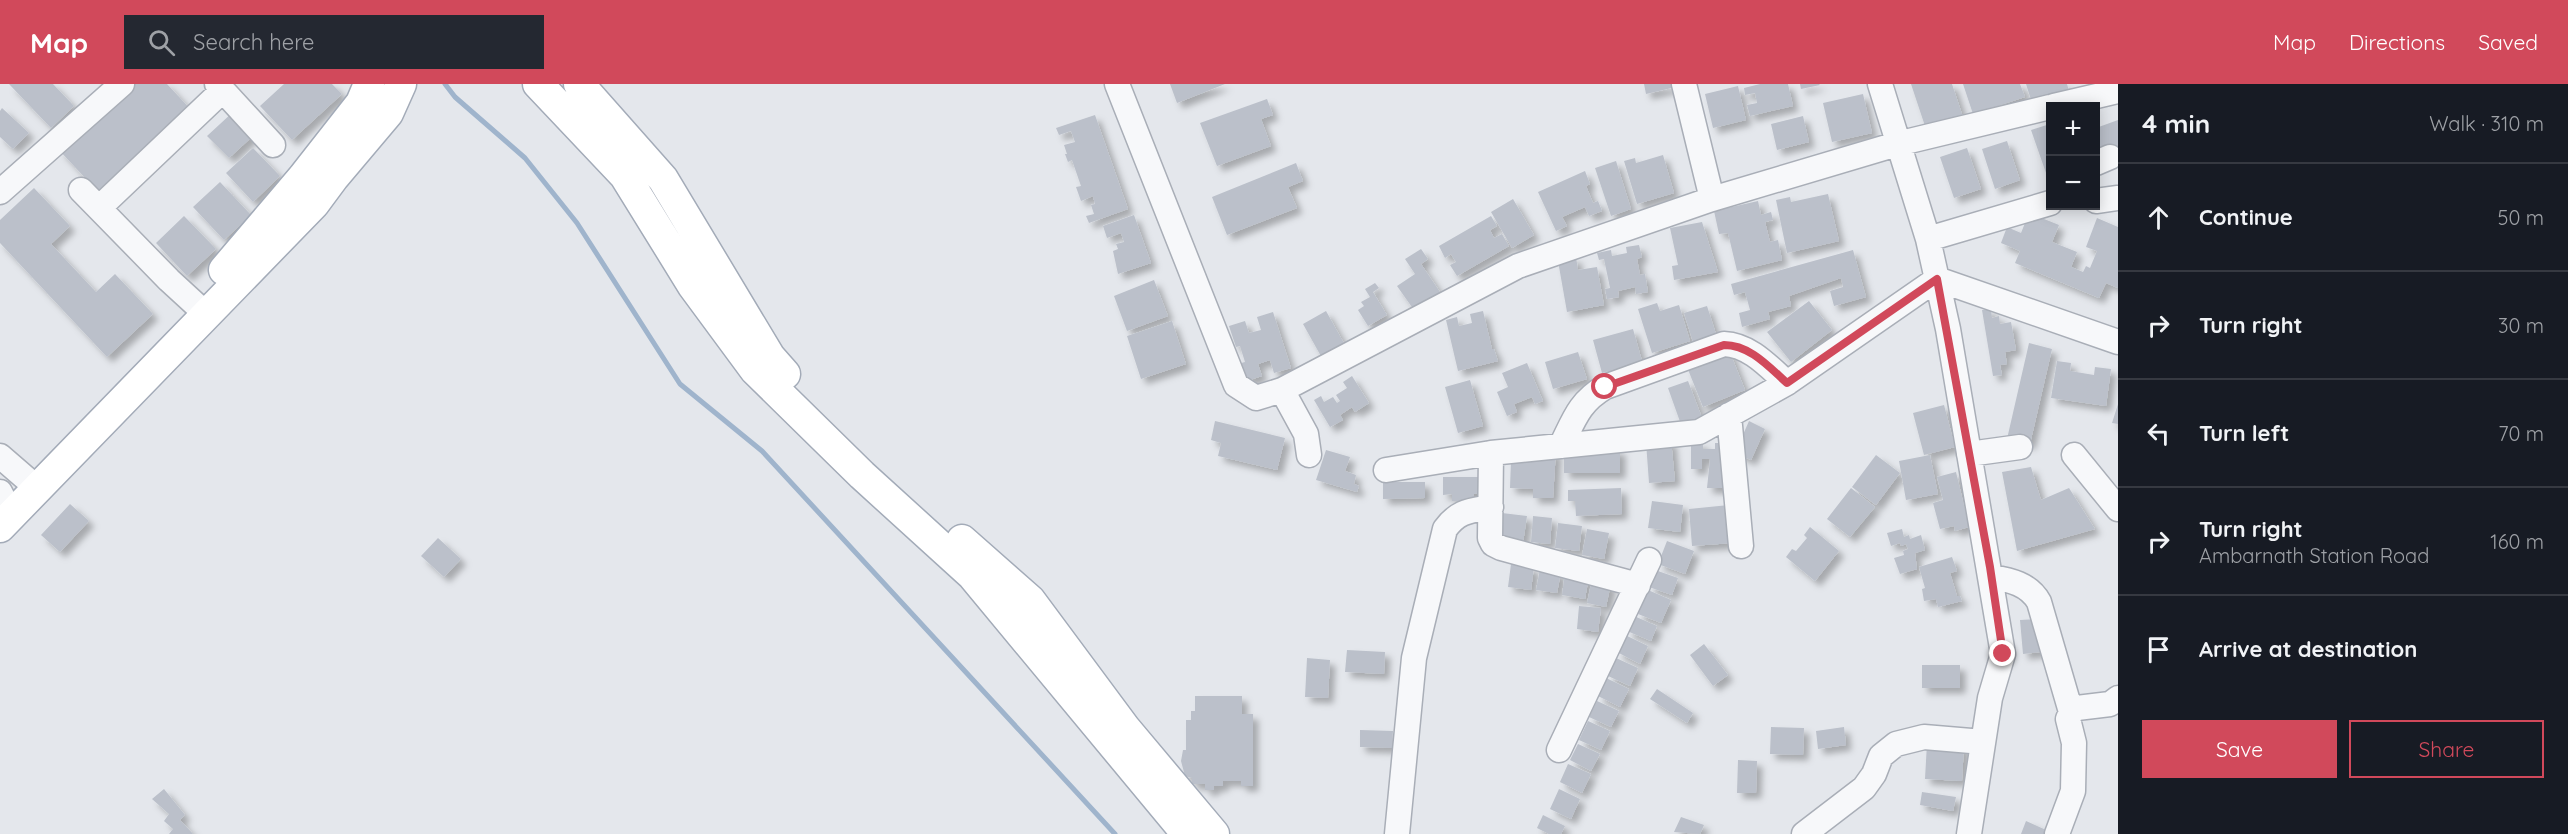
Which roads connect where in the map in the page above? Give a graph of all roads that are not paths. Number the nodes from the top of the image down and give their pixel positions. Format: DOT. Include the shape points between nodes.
graph roads {
  1 [pos="123,84"];
  2 [pos="369,84"];
  3 [pos="401,84"];
  4 [pos="538,84"];
  5 [pos="579,84"];
  6 [pos="1117,84"];
  7 [pos="1684,84"];
  8 [pos="1880,84"];
  9 [pos="220,87"];
  10 [pos="2118,91"];
  11 [pos="2073,102"];
  12 [pos="2046,108"];
  13 [pos="1897,144"];
  14 [pos="273,145"];
  15 [pos="81,190"];
  16 [pos="0,192"];
  17 [pos="2118,198"];
  18 [pos="1712,199"];
  19 [pos="2100,200"];
  20 [pos="2046,203"];
  21 [pos="99,208"];
  22 [pos="1928,239"];
  23 [pos="1937,279"];
  24 [pos="200,309"];
  25 [pos="2118,342"];
  26 [pos="1787,383"];
  27 [pos="1282,390"];
  28 [pos="1729,415"];
  29 [pos="1561,446"];
  30 [pos="2020,447"];
  31 [pos="1491,453"];
  32 [pos="1969,454"];
  33 [pos="1309,455"];
  34 [pos="2074,455"];
  35 [pos="0,456"];
  36 [pos="1386,470"];
  37 [pos="11,500"];
  38 [pos="1491,507"];
  39 [pos="2118,509"];
  40 [pos="1741,546"];
  41 [pos="1649,560"];
  42 [pos="1992,577"];
  43 [pos="1638,585"];
  44 [pos="2118,698"];
  45 [pos="2071,712"];
  46 [pos="1983,742"];
  47 [pos="1559,750"];
  48 [pos="1186,834"];
  49 [pos="1214,834"];
  50 [pos="1397,834"];
  51 [pos="1804,834"];
  52 [pos="1968,834"];
  53 [pos="2057,834"];
  1 -- 16 [label="street"];
  2 -- 24 [label="main road" via="361,103"];
  3 -- 24 [label="main road" via="388,113 314,204"];
  4 -- 48 [label="main road" via="625,176 693,286 755,370 862,476 972,576"];
  5 -- 49 [label="main road" via="663,179 770,357 837,430 1030,600 1125,728"];
  6 -- 27 [label="street" via="1236,385 1256,398"];
  7 -- 18 [label="street"];
  8 -- 13 [label="street"];
  9 -- 14 [label="street"];
  9 -- 21 [label="street"];
  10 -- 11 [label="street"];
  12 -- 13 [label="street"];
  13 -- 18 [label="street"];
  13 -- 22 [label="street"];
  15 -- 21 [label="street"];
  17 -- 19 [label="street"];
  18 -- 27 [label="street" via="1518,266"];
  20 -- 22 [label="street"];
  21 -- 24 [label="street"];
  22 -- 23 [label="street"];
  23 -- 25 [label="street"];
  23 -- 26 [label="street"];
  23 -- 32 [label="street"];
  24 -- 37 [label="main road"];
  26 -- 28 [label="street"];
  26 -- 29 [label="street" via="1747,350 1724,345 1592,395 1582,404"];
  27 -- 33 [label="street" via="1306,434"];
  28 -- 29 [label="street" via="1699,432"];
  28 -- 40 [label="street"];
  29 -- 31 [label="street"];
  30 -- 32 [label="street"];
  31 -- 36 [label="street"];
  31 -- 38 [label="street"];
  32 -- 42 [label="street"];
  34 -- 39 [label="street"];
  35 -- 37 [label="street"];
  38 -- 43 [label="street" via="1493,544"];
  38 -- 50 [label="street" via="1454,517 1445,529 1414,658"];
  41 -- 43 [label="street"];
  42 -- 45 [label="street" via="2022,585 2035,594"];
  42 -- 46 [label="street" via="2003,654"];
  43 -- 47 [label="street"];
  44 -- 45 [label="street" via="2110,704"];
  45 -- 53 [label="street" via="2068,719 2074,743 2073,791"];
  46 -- 51 [label="street" via="1924,736 1896,744 1881,756 1864,788"];
  46 -- 52 [label="street"];
}
